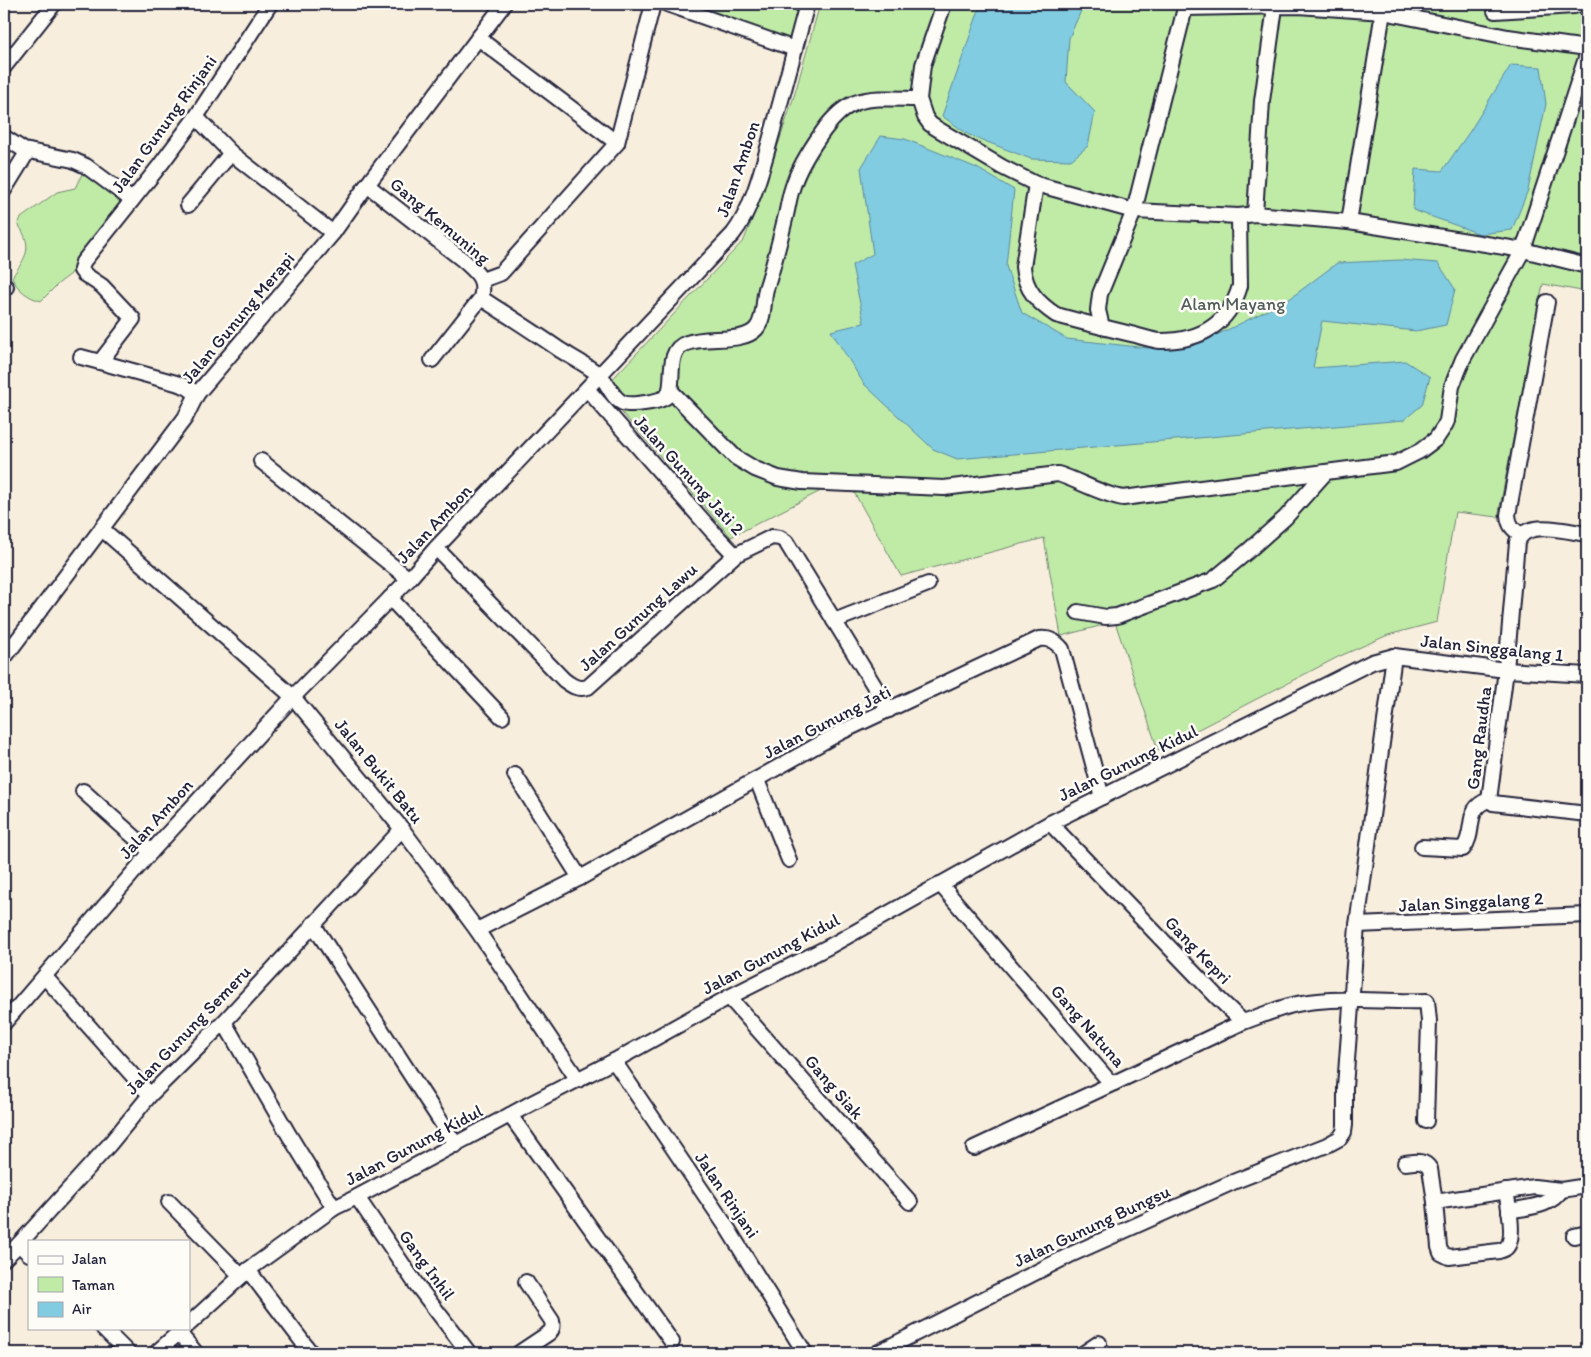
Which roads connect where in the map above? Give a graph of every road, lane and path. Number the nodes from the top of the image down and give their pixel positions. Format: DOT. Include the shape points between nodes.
graph roads {
  1 [pos="54,4"];
  2 [pos="270,4"];
  3 [pos="504,4"];
  4 [pos="653,4"];
  5 [pos="667,4"];
  6 [pos="807,4"];
  7 [pos="944,4"];
  8 [pos="1581,4"];
  9 [pos="1298,5"];
  10 [pos="1185,6"];
  11 [pos="1587,6"];
  12 [pos="1275,7"];
  13 [pos="1496,7"];
  14 [pos="1383,12"];
  15 [pos="1490,33"];
  16 [pos="478,38"];
  17 [pos="1587,48"];
  18 [pos="795,49"];
  19 [pos="1587,55"];
  20 [pos="4,67"];
  21 [pos="919,99"];
  22 [pos="196,117"];
  23 [pos="4,137"];
  24 [pos="617,143"];
  25 [pos="28,151"];
  26 [pos="232,154"];
  27 [pos="1036,184"];
  28 [pos="367,185"];
  29 [pos="4,190"];
  30 [pos="132,200"];
  31 [pos="188,205"];
  32 [pos="1134,210"];
  33 [pos="1255,214"];
  34 [pos="1239,216"];
  35 [pos="1349,222"];
  36 [pos="333,233"];
  37 [pos="1523,250"];
  38 [pos="1587,266"];
  39 [pos="482,280"];
  40 [pos="481,298"];
  41 [pos="1547,302"];
  42 [pos="1102,327"];
  43 [pos="81,357"];
  44 [pos="432,360"];
  45 [pos="100,362"];
  46 [pos="600,375"];
  47 [pos="587,389"];
  48 [pos="670,390"];
  49 [pos="197,394"];
  50 [pos="261,461"];
  51 [pos="1326,472"];
  52 [pos="102,529"];
  53 [pos="1587,534"];
  54 [pos="1521,535"];
  55 [pos="436,548"];
  56 [pos="735,555"];
  57 [pos="409,579"];
  58 [pos="928,584"];
  59 [pos="390,598"];
  60 [pos="1078,612"];
  61 [pos="834,621"];
  62 [pos="1394,656"];
  63 [pos="4,658"];
  64 [pos="1506,670"];
  65 [pos="1587,675"];
  66 [pos="293,697"];
  67 [pos="889,710"];
  68 [pos="502,717"];
  69 [pos="515,775"];
  70 [pos="756,780"];
  71 [pos="83,791"];
  72 [pos="1102,797"];
  73 [pos="1489,800"];
  74 [pos="1587,814"];
  75 [pos="1050,823"];
  76 [pos="402,829"];
  77 [pos="1422,847"];
  78 [pos="151,852"];
  79 [pos="788,860"];
  80 [pos="580,878"];
  81 [pos="940,884"];
  82 [pos="1587,915"];
  83 [pos="313,924"];
  84 [pos="1357,925"];
  85 [pos="477,930"];
  86 [pos="44,977"];
  87 [pos="729,997"];
  88 [pos="1350,1000"];
  89 [pos="224,1022"];
  90 [pos="1244,1022"];
  91 [pos="4,1023"];
  92 [pos="614,1061"];
  93 [pos="578,1080"];
  94 [pos="1114,1083"];
  95 [pos="150,1095"];
  96 [pos="510,1115"];
  97 [pos="1426,1121"];
  98 [pos="456,1145"];
  99 [pos="974,1148"];
  100 [pos="1405,1163"];
  101 [pos="1587,1186"];
  102 [pos="1561,1190"];
  103 [pos="1506,1191"];
  104 [pos="357,1197"];
  105 [pos="169,1202"];
  106 [pos="910,1202"];
  107 [pos="1435,1202"];
  108 [pos="334,1208"];
  109 [pos="1509,1211"];
  110 [pos="31,1240"];
  111 [pos="24,1249"];
  112 [pos="4,1259"];
  113 [pos="245,1273"];
  114 [pos="526,1282"];
  115 [pos="190,1323"];
  116 [pos="105,1330"];
  117 [pos="182,1330"];
  118 [pos="185,1330"];
  119 [pos="672,1342"];
  120 [pos="1099,1342"];
  121 [pos="128,1353"];
  122 [pos="156,1353"];
  123 [pos="196,1353"];
  124 [pos="311,1353"];
  125 [pos="469,1353"];
  126 [pos="519,1353"];
  127 [pos="805,1353"];
  128 [pos="877,1353"];
  129 [pos="1084,1353"];
  1 -- 20 [label="street"];
  2 -- 22 [label="street, Jalan Gunung Rinjani"];
  3 -- 16 [label="street, Jalan Gunung Merapi"];
  4 -- 24 [label="street"];
  5 -- 18 [label="street"];
  6 -- 18 [label="street, Jalan Ambon"];
  7 -- 21 [label="street" via="923,65"];
  8 -- 11 [label="street"];
  8 -- 13 [label="street"];
  9 -- 12 [label="street"];
  9 -- 14 [label="street"];
  10 -- 12 [label="street"];
  10 -- 32 [label="street"];
  12 -- 33 [label="street" via="1262,101"];
  13 -- 15 [label="street"];
  14 -- 15 [label="street"];
  14 -- 35 [label="street"];
  15 -- 17 [label="street"];
  16 -- 24 [label="street"];
  16 -- 28 [label="street, Jalan Gunung Merapi"];
  18 -- 46 [label="street, Jalan Ambon" via="762,167 740,226"];
  19 -- 37 [label="street"];
  21 -- 27 [label="street" via="924,117 930,124 1002,168"];
  21 -- 48 [label="street" via="866,100 854,103 834,117 802,164 792,190 759,324 752,332 733,338 702,339 680,346 672,367"];
  22 -- 26 [label="street"];
  22 -- 30 [label="street, Jalan Gunung Rinjani"];
  23 -- 25 [label="street"];
  24 -- 39 [label="street" via="501,273"];
  25 -- 29 [label="street"];
  25 -- 30 [label="street" via="73,160 86,166"];
  26 -- 31 [label="street"];
  26 -- 36 [label="street"];
  27 -- 32 [label="street"];
  27 -- 42 [label="street" via="1024,279 1041,305 1056,315"];
  28 -- 36 [label="street, Jalan Gunung Merapi"];
  28 -- 39 [label="street, Gang Kemuning" via="463,260"];
  30 -- 45 [label="street, Jalan Gunung Rinjani" via="83,262 81,270 102,286 132,319"];
  32 -- 34 [label="street"];
  32 -- 42 [label="street" via="1100,294 1098,310"];
  33 -- 34 [label="street"];
  33 -- 35 [label="street"];
  34 -- 42 [label="street" via="1240,286 1238,295 1219,323 1204,333 1160,341"];
  35 -- 37 [label="street"];
  36 -- 49 [label="street, Jalan Gunung Merapi"];
  37 -- 38 [label="street"];
  37 -- 51 [label="street" via="1463,359 1452,386 1447,421 1436,439 1396,463"];
  39 -- 40 [label="street, Gang Kemuning"];
  40 -- 44 [label="street"];
  40 -- 46 [label="street"];
  41 -- 54 [label="street" via="1508,515 1511,528"];
  43 -- 45 [label="street"];
  45 -- 49 [label="street" via="176,383"];
  46 -- 47 [label="street, Jalan Ambon"];
  46 -- 48 [label="street" via="623,403 662,399"];
  47 -- 55 [label="street, Jalan Ambon"];
  47 -- 56 [label="street, Jalan Gunung Jati 2"];
  48 -- 51 [label="street" via="735,457 778,478 802,482 944,488 1058,474 1110,496 1123,498"];
  49 -- 52 [label="street, Jalan Gunung Merapi" via="185,418"];
  50 -- 57 [label="street"];
  51 -- 60 [label="street" via="1285,518 1213,580 1117,616"];
  52 -- 63 [label="street, Jalan Gunung Merapi"];
  52 -- 66 [label="street, Jalan Bukit Batu"];
  53 -- 54 [label="street" via="1539,528"];
  54 -- 64 [label="street, Gang Raudha" via="1517,542"];
  55 -- 56 [label="street, Jalan Gunung Lawu" via="564,680 583,688 588,687"];
  55 -- 57 [label="street, Jalan Ambon"];
  56 -- 61 [label="street, Jalan Gunung Jati 2" via="772,537 780,538 786,542"];
  57 -- 59 [label="street, Jalan Ambon"];
  58 -- 61 [label="street"];
  59 -- 66 [label="street, Jalan Ambon"];
  59 -- 68 [label="street"];
  61 -- 67 [label="street, Jalan Gunung Jati 2"];
  62 -- 64 [label="street, Jalan Singgalang 1"];
  62 -- 72 [label="street, Jalan Gunung Kidul" via="1372,662"];
  62 -- 84 [label="street"];
  64 -- 65 [label="street, Jalan Singgalang 1"];
  64 -- 73 [label="street, Gang Raudha"];
  66 -- 76 [label="street, Jalan Bukit Batu"];
  66 -- 78 [label="street, Jalan Ambon"];
  67 -- 70 [label="street, Jalan Gunung Jati" via="841,732"];
  67 -- 72 [label="street, Jalan Gunung Jati" via="1039,639 1048,638 1062,649"];
  69 -- 80 [label="street"];
  70 -- 79 [label="street"];
  70 -- 80 [label="street, Jalan Gunung Jati"];
  71 -- 78 [label="street"];
  72 -- 75 [label="street, Jalan Gunung Kidul"];
  73 -- 74 [label="street, Gang Raudha"];
  73 -- 77 [label="street" via="1474,810 1468,843 1463,848"];
  75 -- 81 [label="street, Jalan Gunung Kidul"];
  75 -- 90 [label="street, Gang Kepri"];
  76 -- 83 [label="street, Jalan Gunung Semeru"];
  76 -- 85 [label="street, Jalan Bukit Batu"];
  78 -- 86 [label="street, Jalan Ambon"];
  80 -- 85 [label="street, Jalan Gunung Jati"];
  81 -- 87 [label="street, Jalan Gunung Kidul" via="830,946"];
  81 -- 94 [label="street, Gang Natuna"];
  82 -- 84 [label="street, Jalan Singgalang 2"];
  83 -- 89 [label="street, Jalan Gunung Semeru"];
  83 -- 98 [label="street"];
  84 -- 88 [label="street"];
  85 -- 93 [label="street, Jalan Bukit Batu"];
  86 -- 91 [label="street, Jalan Ambon"];
  86 -- 95 [label="street"];
  87 -- 92 [label="street, Jalan Gunung Kidul"];
  87 -- 106 [label="street, Gang Siak"];
  88 -- 90 [label="street" via="1302,1003"];
  88 -- 97 [label="street" via="1427,1002"];
  88 -- 128 [label="street, Jalan Gunung Bungsu" via="1344,1132 1337,1141 1233,1182 1072,1254"];
  89 -- 95 [label="street, Jalan Gunung Semeru"];
  89 -- 108 [label="street"];
  90 -- 94 [label="street, Gang Natuna"];
  92 -- 93 [label="street, Jalan Gunung Kidul"];
  92 -- 127 [label="street, Jalan Rinjani" via="728,1229"];
  93 -- 96 [label="street, Jalan Gunung Kidul"];
  94 -- 99 [label="street"];
  95 -- 110 [label="street, Jalan Gunung Semeru"];
  96 -- 98 [label="street, Jalan Gunung Kidul"];
  96 -- 119 [label="street"];
  98 -- 104 [label="street, Jalan Gunung Kidul"];
  100 -- 107 [label="street" via="1427,1165"];
  101 -- 102 [label="street"];
  102 -- 103 [label="street" via="1534,1187"];
  102 -- 109 [label="street" via="1551,1202"];
  103 -- 107 [label="street"];
  103 -- 109 [label="street"];
  104 -- 108 [label="street, Jalan Gunung Kidul"];
  104 -- 125 [label="street, Gang Inhil" via="416,1284"];
  105 -- 113 [label="street"];
  107 -- 109 [label="street" via="1439,1247 1441,1253 1449,1257 1506,1249 1511,1233"];
  108 -- 113 [label="street, Jalan Gunung Kidul"];
  111 -- 112 [label="street, Jalan Gunung Semeru"];
  113 -- 115 [label="street, Jalan Gunung Kidul"];
  113 -- 124 [label="street"];
  114 -- 126 [label="street" via="553,1327 543,1338"];
  116 -- 121 [label="street"];
  117 -- 122 [label="street, Jalan Gunung Kidul"];
  118 -- 123 [label="street"];
  120 -- 129 [label="street"];
}
